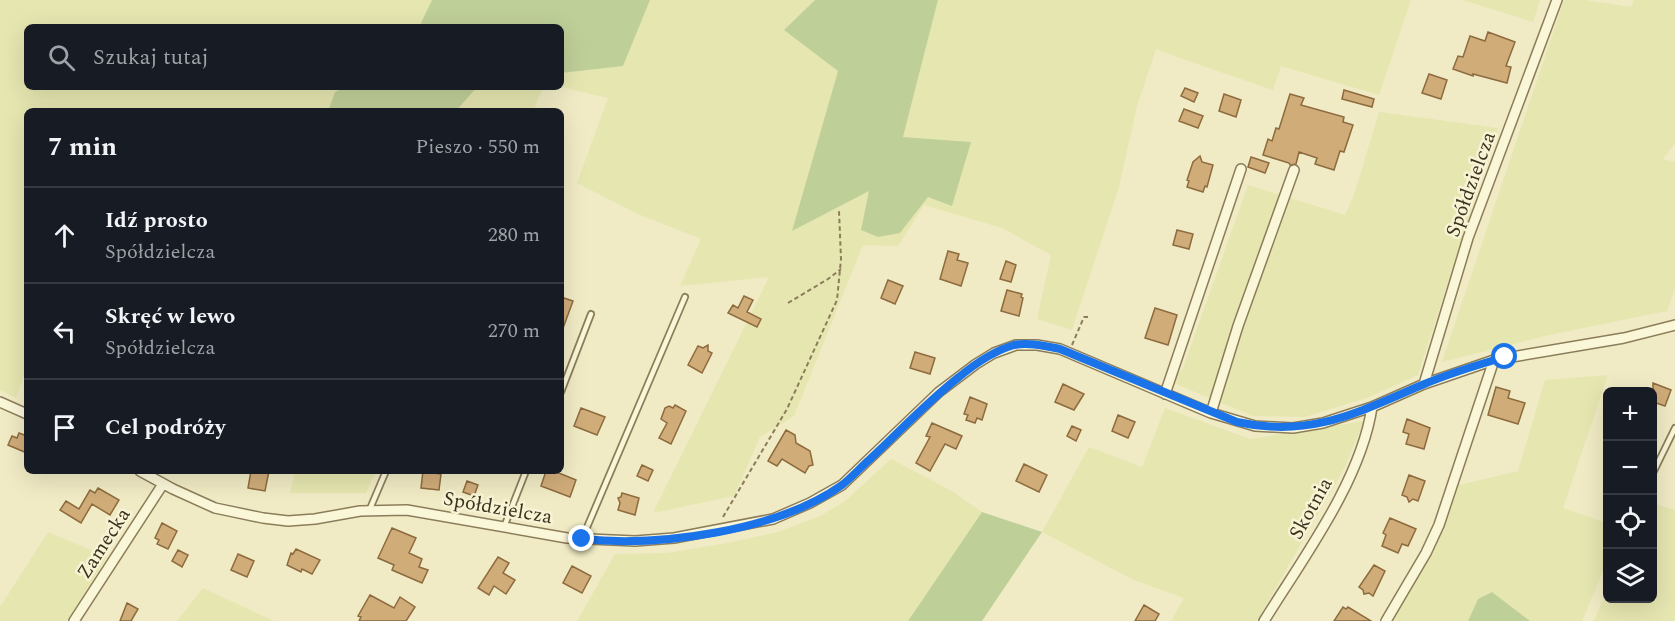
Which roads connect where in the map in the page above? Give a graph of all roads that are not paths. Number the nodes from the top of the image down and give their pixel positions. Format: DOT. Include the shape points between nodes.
graph roads {
  1 [pos="1557,0"];
  2 [pos="1241,169"];
  3 [pos="1294,170"];
  4 [pos="685,297"];
  5 [pos="591,314"];
  6 [pos="1675,325"];
  7 [pos="1494,360"];
  8 [pos="564,384"];
  9 [pos="1424,384"];
  10 [pos="1165,394"];
  11 [pos="0,402"];
  12 [pos="1372,407"];
  13 [pos="24,413"];
  14 [pos="1211,413"];
  15 [pos="1675,428"];
  16 [pos="1657,466"];
  17 [pos="145,474"];
  18 [pos="385,474"];
  19 [pos="525,474"];
  20 [pos="163,484"];
  21 [pos="369,510"];
  22 [pos="504,527"];
  23 [pos="582,539"];
  24 [pos="74,621"];
  25 [pos="1264,621"];
  26 [pos="1386,621"];
  1 -- 9 [label="street, Spółdzielcza" via="1468,238"];
  2 -- 10 [label="street"];
  3 -- 14 [label="street"];
  4 -- 23 [label="lane"];
  5 -- 8 [label="lane"];
  6 -- 7 [label="street, Spółdzielcza" via="1624,338"];
  7 -- 9 [label="street, Spółdzielcza"];
  7 -- 26 [label="street" via="1439,525"];
  9 -- 12 [label="street, Spółdzielcza"];
  10 -- 14 [label="street, Spółdzielcza"];
  10 -- 23 [label="street, Spółdzielcza" via="1069,353 1037,345 1016,345 994,353 939,392 842,484 810,503 773,519 718,531 635,541"];
  11 -- 13 [label="street"];
  12 -- 14 [label="street, Spółdzielcza" via="1293,428 1256,426"];
  12 -- 25 [label="street, Skotnia" via="1365,442 1335,505"];
  15 -- 16 [label="lane"];
  17 -- 20 [label="street, Spółdzielcza"];
  18 -- 21 [label="lane"];
  19 -- 22 [label="lane"];
  20 -- 21 [label="street, Spółdzielcza" via="215,508 263,518 315,519"];
  20 -- 24 [label="street, Zamecka"];
  21 -- 22 [label="street, Spółdzielcza" via="407,510"];
  22 -- 23 [label="street, Spółdzielcza"];
}
